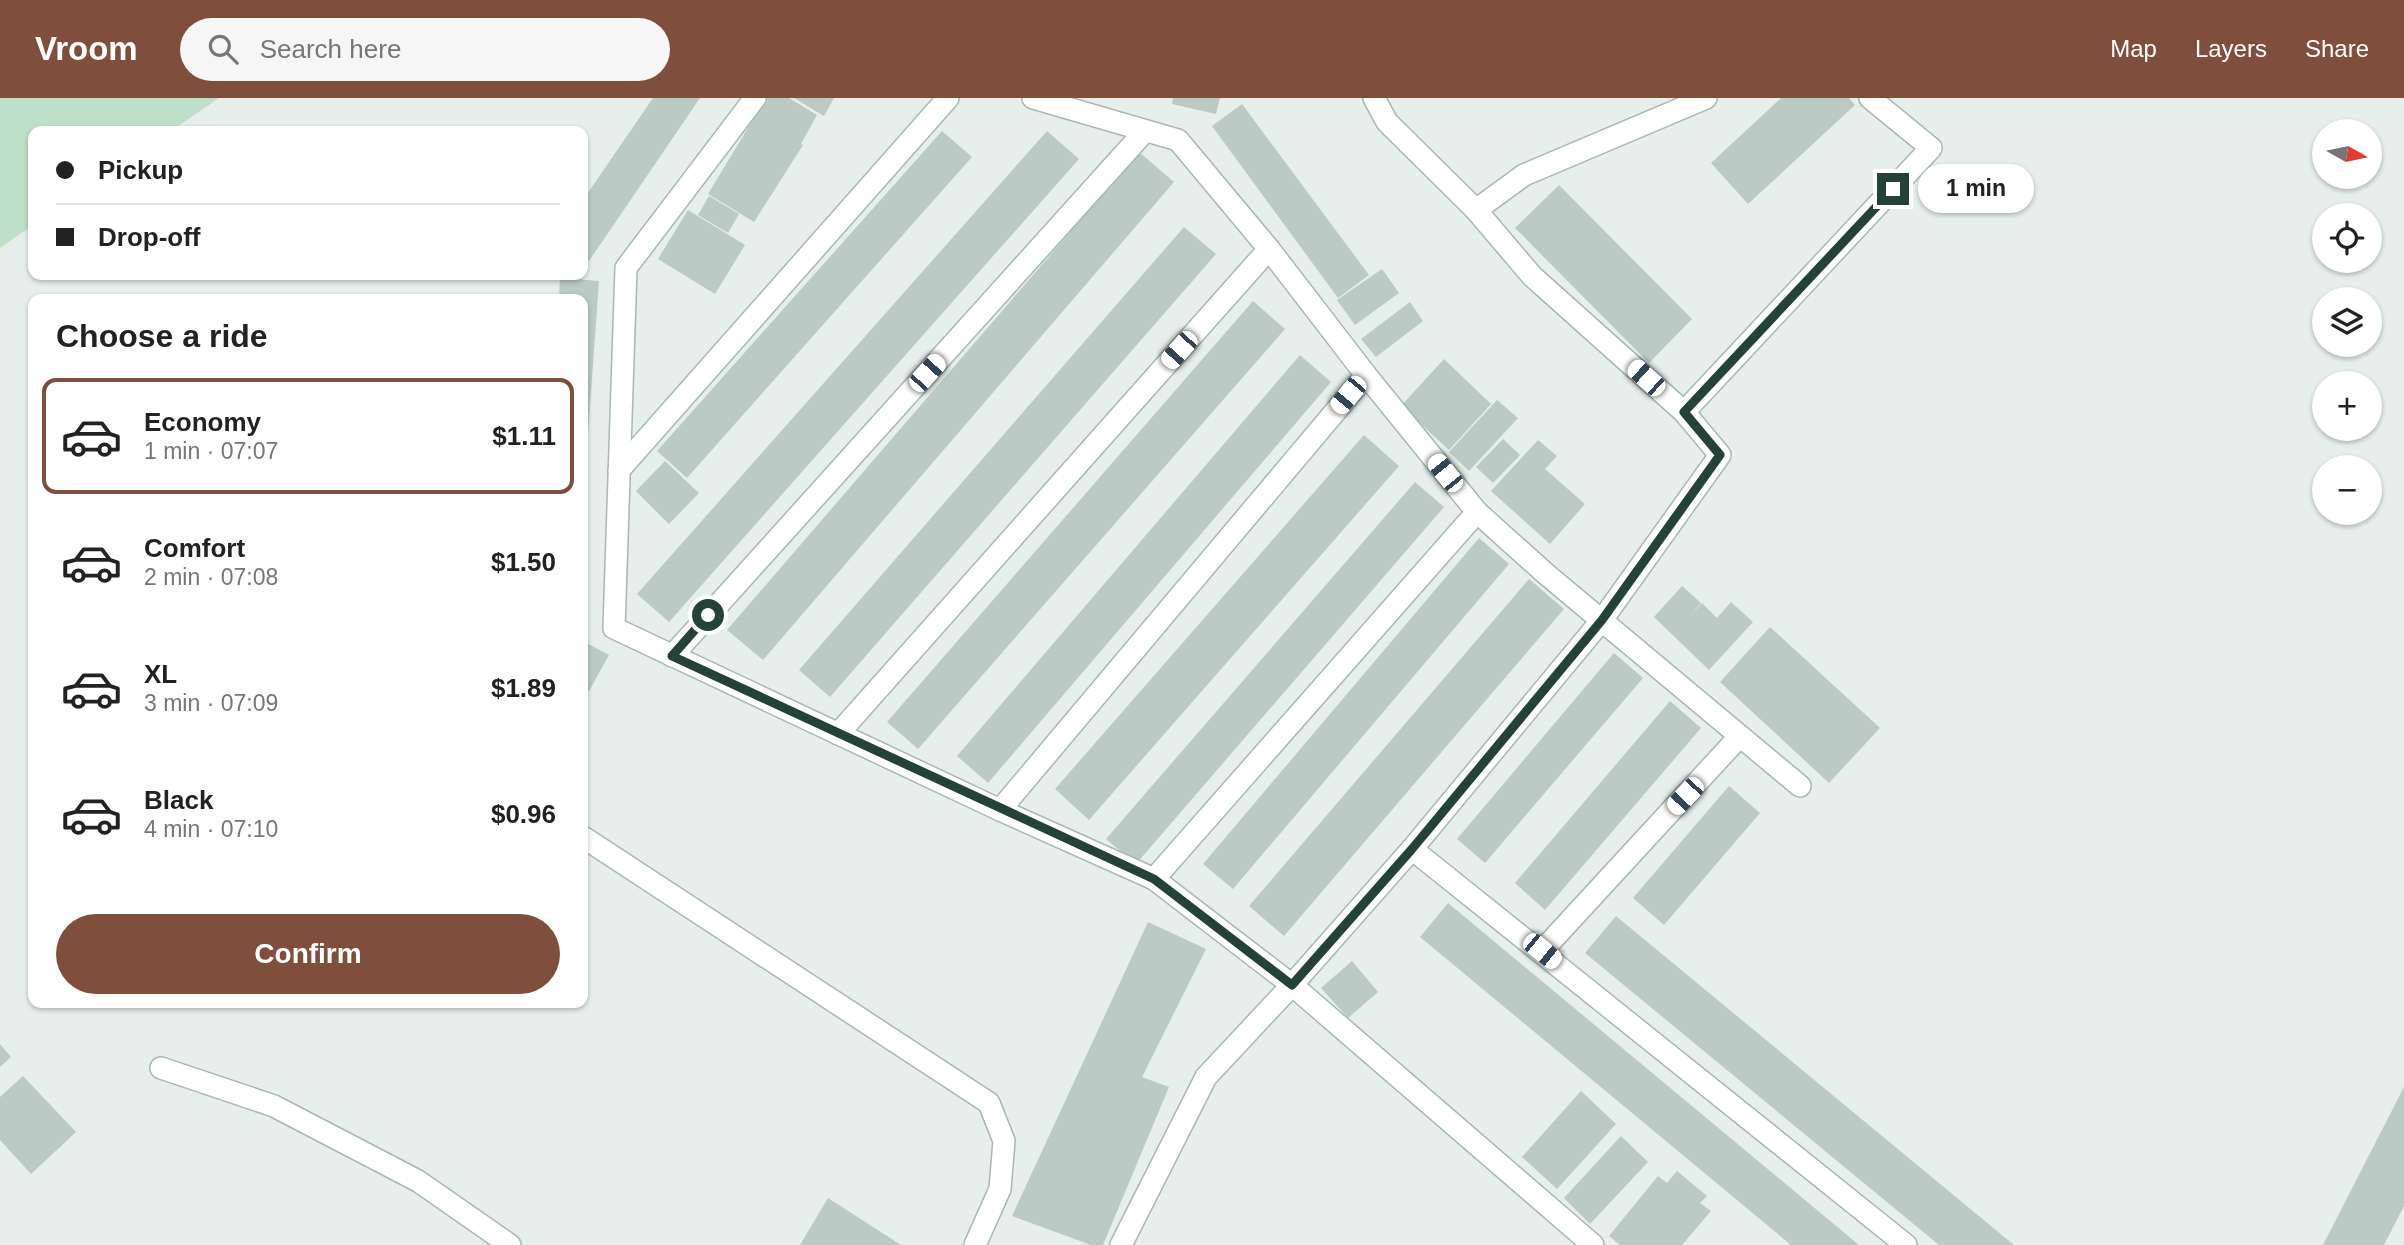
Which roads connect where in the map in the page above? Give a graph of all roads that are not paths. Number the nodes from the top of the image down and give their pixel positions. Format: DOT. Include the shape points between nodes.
graph roads {
  1 [pos="755,98"];
  2 [pos="948,98"];
  3 [pos="1033,98"];
  4 [pos="1374,98"];
  5 [pos="1706,98"];
  6 [pos="1870,98"];
  7 [pos="1145,131"];
  8 [pos="1476,210"];
  9 [pos="1269,249"];
  10 [pos="1366,374"];
  11 [pos="1684,412"];
  12 [pos="619,470"];
  13 [pos="1477,512"];
  14 [pos="1602,620"];
  15 [pos="672,656"];
  16 [pos="838,734"];
  17 [pos="1739,737"];
  18 [pos="1800,786"];
  19 [pos="1000,810"];
  20 [pos="588,840"];
  21 [pos="1412,849"];
  22 [pos="1154,879"];
  23 [pos="1542,951"];
  24 [pos="1292,985"];
  25 [pos="161,1068"];
  26 [pos="510,1245"];
  27 [pos="975,1245"];
  28 [pos="1121,1245"];
  29 [pos="1593,1245"];
  30 [pos="1906,1245"];
  1 -- 12 [label="street" via="626,268"];
  2 -- 12 [label="street"];
  3 -- 7 [label="street"];
  4 -- 8 [label="street" via="1387,122"];
  5 -- 8 [label="street" via="1524,175"];
  6 -- 11 [label="street" via="1931,148"];
  7 -- 9 [label="street" via="1178,140"];
  7 -- 15 [label="street"];
  8 -- 11 [label="street" via="1532,276"];
  9 -- 10 [label="street"];
  9 -- 16 [label="street"];
  10 -- 13 [label="street"];
  10 -- 19 [label="street"];
  11 -- 14 [label="street" via="1720,455"];
  12 -- 15 [label="street" via="614,628"];
  13 -- 14 [label="street"];
  13 -- 22 [label="street"];
  14 -- 17 [label="street"];
  14 -- 21 [label="street"];
  15 -- 16 [label="street"];
  16 -- 19 [label="street"];
  17 -- 18 [label="street"];
  17 -- 23 [label="street"];
  19 -- 22 [label="street"];
  20 -- 27 [label="street" via="989,1103 1004,1141 1000,1189"];
  21 -- 23 [label="street"];
  21 -- 24 [label="street"];
  22 -- 24 [label="street"];
  23 -- 30 [label="street"];
  24 -- 28 [label="street" via="1206,1077"];
  24 -- 29 [label="street"];
  25 -- 26 [label="street" via="274,1106 418,1181"];
}
